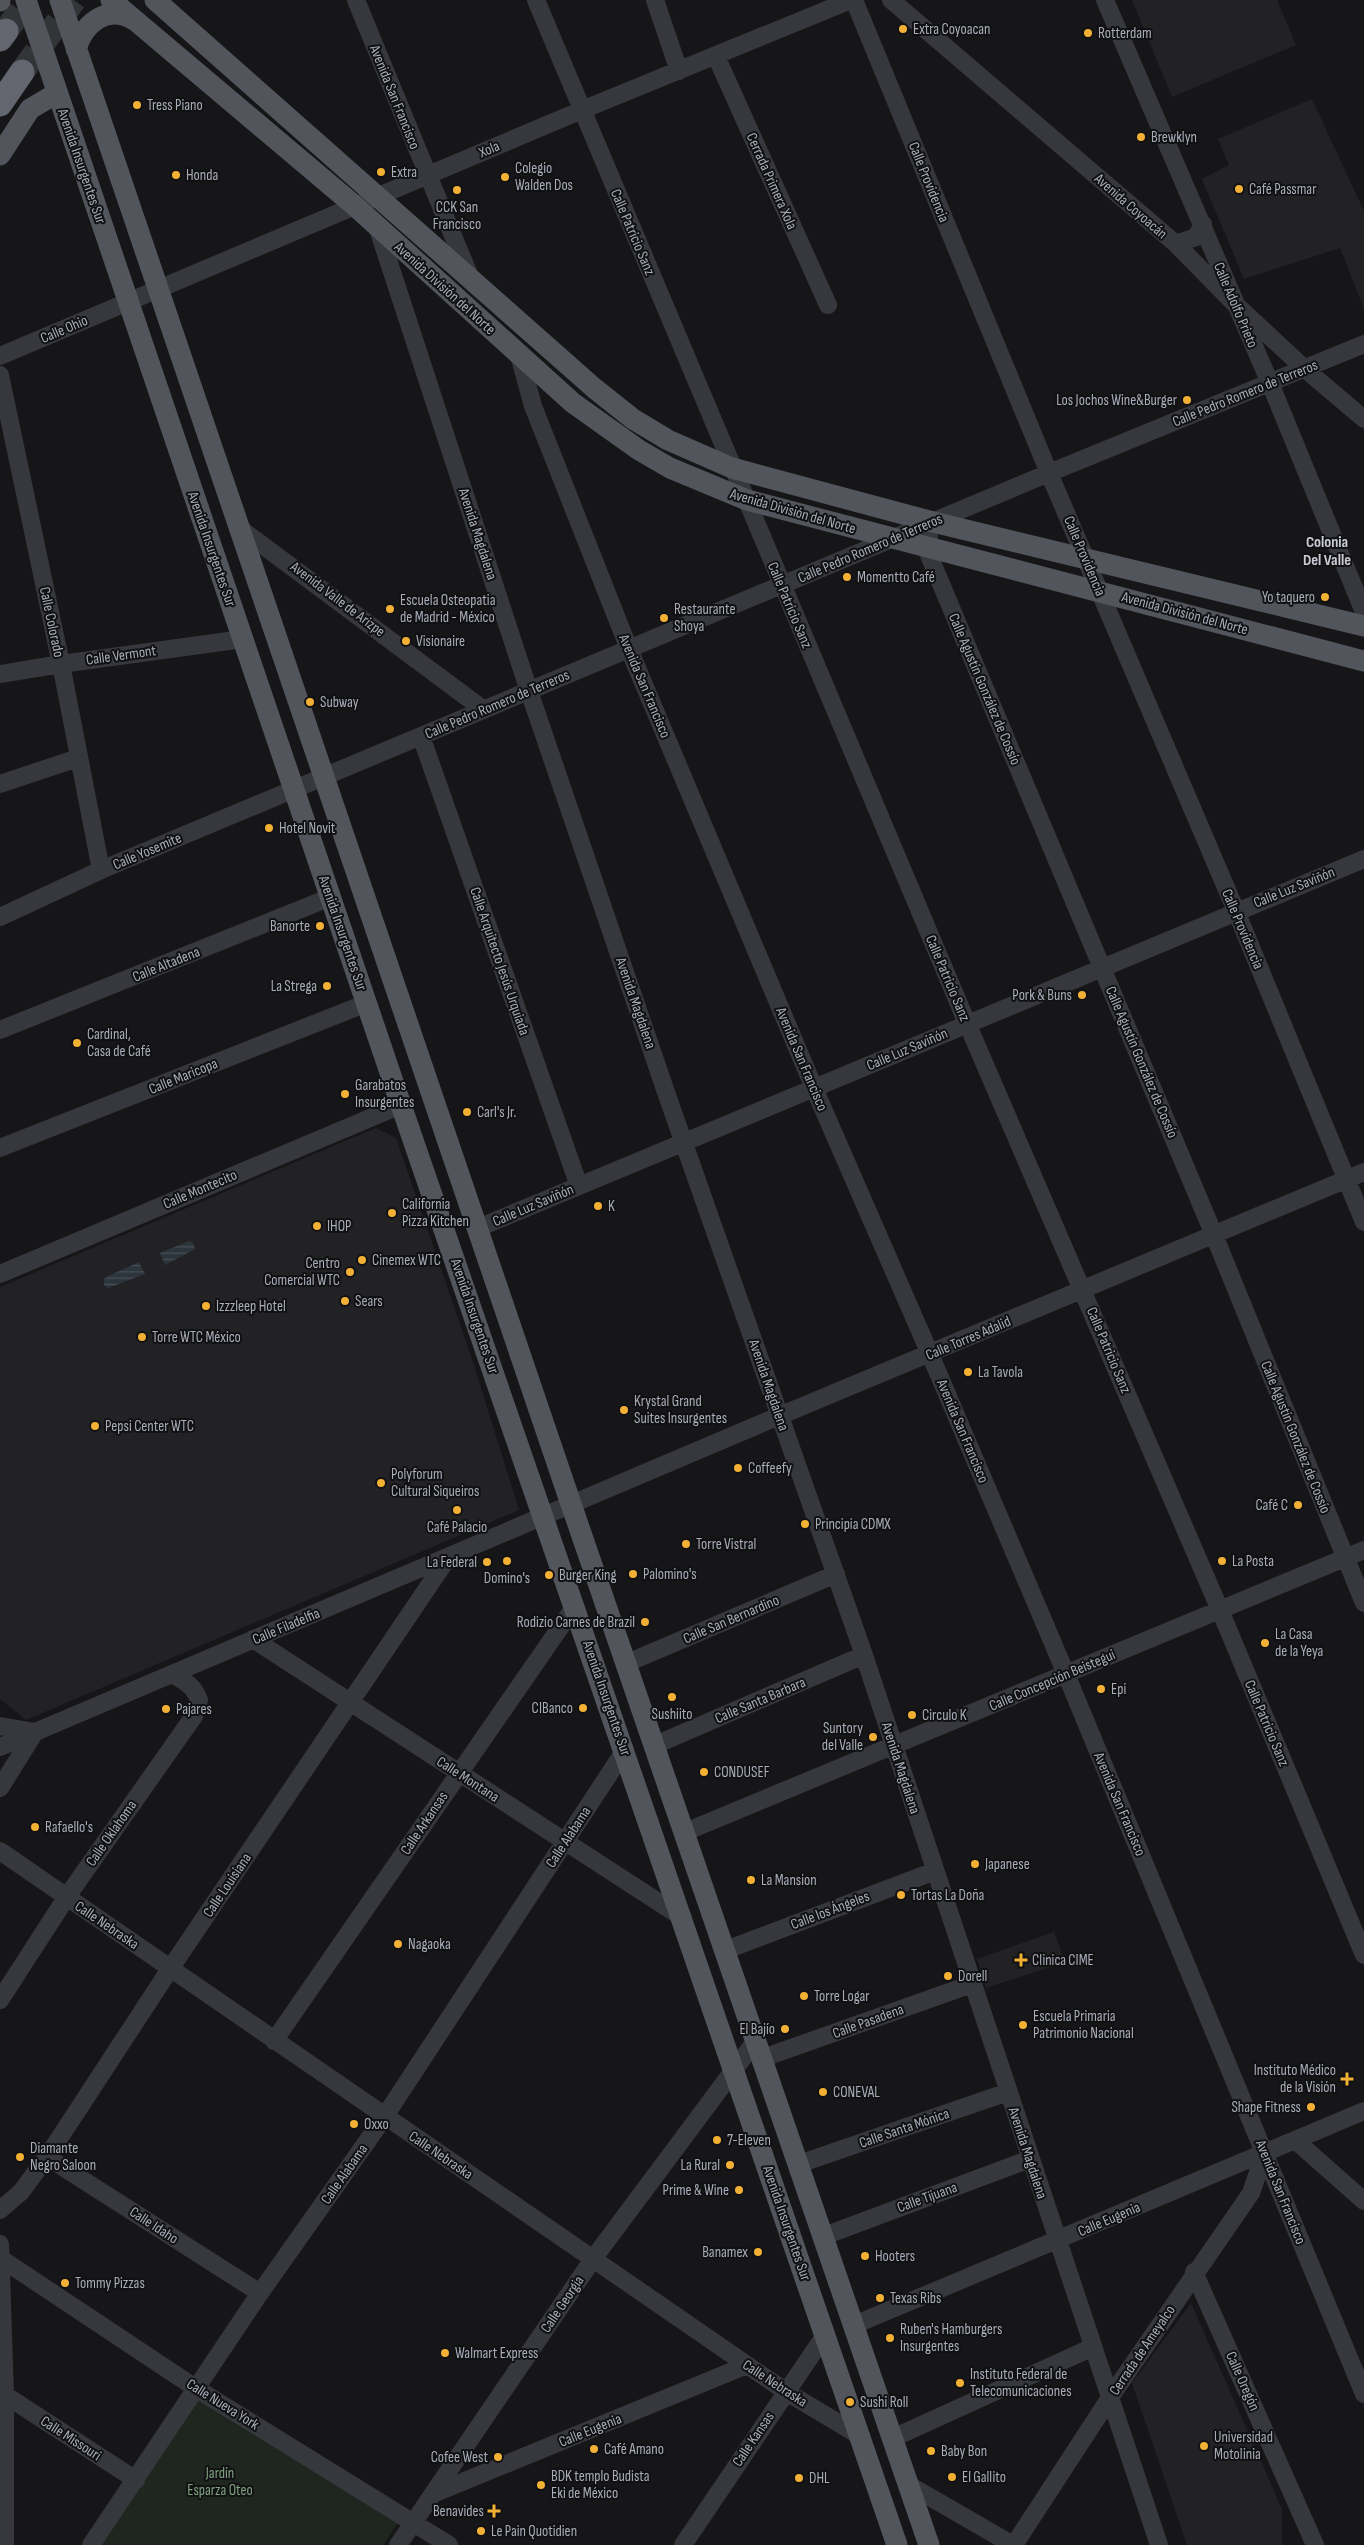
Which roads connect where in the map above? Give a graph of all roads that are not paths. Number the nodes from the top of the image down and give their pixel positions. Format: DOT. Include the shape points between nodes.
graph roads {
  1 [pos="26,0"];
  2 [pos="60,0"];
  3 [pos="111,0"];
  4 [pos="155,0"];
  5 [pos="356,0"];
  6 [pos="536,0"];
  7 [pos="655,0"];
  8 [pos="853,0"];
  9 [pos="891,0"];
  10 [pos="1105,0"];
  11 [pos="135,21"];
  12 [pos="76,49"];
  13 [pos="716,56"];
  14 [pos="679,71"];
  15 [pos="22,72"];
  16 [pos="57,93"];
  17 [pos="0,104"];
  18 [pos="582,110"];
  19 [pos="0,155"];
  20 [pos="427,176"];
  21 [pos="377,197"];
  22 [pos="355,206"];
  23 [pos="1203,224"];
  24 [pos="377,226"];
  25 [pos="1176,244"];
  26 [pos="470,276"];
  27 [pos="157,290"];
  28 [pos="127,301"];
  29 [pos="1235,304"];
  30 [pos="828,305"];
  31 [pos="1364,344"];
  32 [pos="519,355"];
  33 [pos="0,356"];
  34 [pos="1305,369"];
  35 [pos="0,375"];
  36 [pos="1270,383"];
  37 [pos="1364,419"];
  38 [pos="732,468"];
  39 [pos="1049,473"];
  40 [pos="747,500"];
  41 [pos="933,522"];
  42 [pos="238,527"];
  43 [pos="892,540"];
  44 [pos="926,548"];
  45 [pos="1086,558"];
  46 [pos="782,586"];
  47 [pos="1099,591"];
  48 [pos="1364,612"];
  49 [pos="1364,626"];
  50 [pos="243,639"];
  51 [pos="629,649"];
  52 [pos="1364,661"];
  53 [pos="61,664"];
  54 [pos="0,674"];
  55 [pos="529,691"];
  56 [pos="484,710"];
  57 [pos="421,736"];
  58 [pos="78,758"];
  59 [pos="324,777"];
  60 [pos="0,784"];
  61 [pos="295,789"];
  62 [pos="1364,859"];
  63 [pos="101,870"];
  64 [pos="331,897"];
  65 [pos="1236,911"];
  66 [pos="0,917"];
  67 [pos="1102,966"];
  68 [pos="367,1003"];
  69 [pos="967,1023"];
  70 [pos="0,1030"];
  71 [pos="814,1088"];
  72 [pos="401,1105"];
  73 [pos="684,1142"];
  74 [pos="0,1148"];
  75 [pos="1364,1172"];
  76 [pos="1346,1180"];
  77 [pos="579,1186"];
  78 [pos="1364,1222"];
  79 [pos="478,1228"];
  80 [pos="1214,1235"];
  81 [pos="0,1274"];
  82 [pos="1082,1290"];
  83 [pos="930,1354"];
  84 [pos="779,1416"];
  85 [pos="572,1504"];
  86 [pos="544,1516"];
  87 [pos="1364,1550"];
  88 [pos="450,1556"];
  89 [pos="1345,1558"];
  90 [pos="836,1574"];
  91 [pos="1364,1604"];
  92 [pos="575,1606"];
  93 [pos="1220,1610"];
  94 [pos="253,1640"];
  95 [pos="864,1655"];
  96 [pos="627,1663"];
  97 [pos="172,1674"];
  98 [pos="1066,1674"];
  99 [pos="350,1702"];
  100 [pos="0,1726"];
  101 [pos="35,1732"];
  102 [pos="655,1745"];
  103 [pos="893,1746"];
  104 [pos="0,1747"];
  105 [pos="625,1750"];
  106 [pos="458,1773"];
  107 [pos="0,1788"];
  108 [pos="685,1832"];
  109 [pos="564,1843"];
  110 [pos="0,1851"];
  111 [pos="935,1871"];
  112 [pos="66,1898"];
  113 [pos="683,1918"];
  114 [pos="726,1950"];
  115 [pos="1364,1955"];
  116 [pos="170,1969"];
  117 [pos="972,1984"];
  118 [pos="0,2000"];
  119 [pos="274,2040"];
  120 [pos="760,2049"];
  121 [pos="735,2068"];
  122 [pos="1008,2092"];
  123 [pos="1364,2111"];
  124 [pos="385,2116"];
  125 [pos="1295,2140"];
  126 [pos="1266,2152"];
  127 [pos="47,2157"];
  128 [pos="1030,2159"];
  129 [pos="799,2164"];
  130 [pos="1364,2201"];
  131 [pos="0,2210"];
  132 [pos="824,2236"];
  133 [pos="1057,2241"];
  134 [pos="0,2254"];
  135 [pos="592,2259"];
  136 [pos="1194,2272"];
  137 [pos="260,2293"];
  138 [pos="854,2325"];
  139 [pos="825,2335"];
  140 [pos="1092,2347"];
  141 [pos="747,2365"];
  142 [pos="198,2389"];
  143 [pos="785,2391"];
  144 [pos="1364,2394"];
  145 [pos="5,2395"];
  146 [pos="1111,2396"];
  147 [pos="860,2436"];
  148 [pos="893,2438"];
  149 [pos="136,2480"];
  150 [pos="909,2486"];
  151 [pos="433,2494"];
  152 [pos="3,2518"];
  153 [pos="413,2522"];
  154 [pos="5,2545"];
  155 [pos="91,2545"];
  156 [pos="398,2545"];
  157 [pos="449,2545"];
  158 [pos="683,2545"];
  159 [pos="897,2545"];
  160 [pos="929,2545"];
  161 [pos="1013,2545"];
  162 [pos="1159,2545"];
  163 [pos="1315,2545"];
  1 -- 16 [label="main road, Avenida Insurgentes Sur"];
  2 -- 12 [label="main road, Avenida Insurgentes Sur"];
  3 -- 11 [label="main road, Avenida División del Norte"];
  4 -- 21 [label="main road, Avenida División del Norte"];
  5 -- 20 [label="street, Avenida San Francisco"];
  6 -- 18 [label="street, Calle Patricio Sanz"];
  7 -- 14 [label="street"];
  8 -- 13 [label="street, Xola"];
  8 -- 39 [label="street, Calle Providencia"];
  9 -- 25 [label="street, Avenida Coyoacán"];
  10 -- 23 [label="street, Calle Adolfo Prieto"];
  11 -- 12 [label="main road" via="113,14 98,18 81,34"];
  11 -- 22 [label="main road, Avenida División del Norte"];
  12 -- 27 [label="main road, Avenida Insurgentes Sur"];
  13 -- 14 [label="street, Xola"];
  13 -- 30 [label="street, Cerrada Primera Xola"];
  14 -- 18 [label="street, Xola"];
  15 -- 17 [label="highway"];
  16 -- 19 [label="main road" via="30,109"];
  16 -- 28 [label="main road, Avenida Insurgentes Sur"];
  18 -- 20 [label="street, Xola"];
  18 -- 38 [label="street, Calle Patricio Sanz"];
  20 -- 21 [label="street, Xola"];
  20 -- 26 [label="street, Avenida San Francisco"];
  21 -- 22 [label="street, Xola"];
  21 -- 26 [label="main road, Avenida División del Norte"];
  22 -- 24 [label="main road, Avenida División del Norte"];
  22 -- 27 [label="street, Xola"];
  23 -- 25 [label="street" via="1196,238"];
  23 -- 29 [label="street, Calle Adolfo Prieto"];
  24 -- 32 [label="main road, Avenida División del Norte"];
  24 -- 55 [label="street, Avenida Magdalena"];
  25 -- 29 [label="street, Avenida Coyoacán"];
  26 -- 38 [label="main road, Avenida División del Norte" via="633,419 668,440"];
  27 -- 28 [label="street, Xola"];
  27 -- 42 [label="main road, Avenida Insurgentes Sur"];
  28 -- 33 [label="street, Calle Ohio"];
  28 -- 50 [label="main road, Avenida Insurgentes Sur"];
  29 -- 34 [label="street, Avenida Coyoacán"];
  29 -- 36 [label="street, Calle Adolfo Prieto"];
  31 -- 34 [label="street, Calle Pedro Romero de Terreros"];
  32 -- 40 [label="main road, Avenida División del Norte" via="573,404 638,450 670,468"];
  32 -- 51 [label="street, Avenida San Francisco" via="533,406"];
  34 -- 36 [label="street, Calle Pedro Romero de Terreros"];
  34 -- 37 [label="street, Avenida Coyoacán"];
  35 -- 53 [label="street, Calle Colorado"];
  36 -- 39 [label="street, Calle Pedro Romero de Terreros"];
  36 -- 48 [label="street, Calle Adolfo Prieto"];
  38 -- 40 [label="street, Calle Patricio Sanz"];
  38 -- 41 [label="main road, Avenida División del Norte"];
  39 -- 41 [label="street, Calle Pedro Romero de Terreros"];
  39 -- 45 [label="street, Calle Providencia"];
  40 -- 43 [label="main road, Avenida División del Norte"];
  40 -- 46 [label="street, Calle Patricio Sanz"];
  41 -- 43 [label="street, Calle Pedro Romero de Terreros"];
  41 -- 44 [label="street"];
  41 -- 45 [label="main road, Avenida División del Norte"];
  42 -- 56 [label="street, Avenida Valle de Arizpe"];
  42 -- 59 [label="main road, Avenida Insurgentes Sur"];
  43 -- 44 [label="main road, Avenida División del Norte"];
  43 -- 46 [label="street, Calle Pedro Romero de Terreros"];
  44 -- 47 [label="main road, Avenida División del Norte"];
  44 -- 67 [label="street, Calle Agustín González de Cossío"];
  45 -- 47 [label="street, Calle Providencia"];
  45 -- 49 [label="main road, Avenida División del Norte"];
  46 -- 51 [label="street, Calle Pedro Romero de Terreros"];
  46 -- 69 [label="street, Calle Patricio Sanz"];
  47 -- 52 [label="main road, Avenida División del Norte"];
  47 -- 65 [label="street, Calle Providencia"];
  50 -- 53 [label="street, Calle Vermont"];
  50 -- 61 [label="main road, Avenida Insurgentes Sur"];
  51 -- 55 [label="street, Calle Pedro Romero de Terreros"];
  51 -- 71 [label="street, Avenida San Francisco"];
  53 -- 54 [label="street, Calle Vermont"];
  53 -- 58 [label="street, Calle Colorado"];
  55 -- 56 [label="street, Calle Pedro Romero de Terreros"];
  55 -- 73 [label="street, Avenida Magdalena"];
  56 -- 57 [label="street, Calle Pedro Romero de Terreros"];
  57 -- 59 [label="street, Calle Pedro Romero de Terreros"];
  57 -- 77 [label="street, Calle Arquitecto Jesús Urquiada"];
  58 -- 60 [label="street"];
  58 -- 63 [label="street, Calle Colorado"];
  59 -- 61 [label="street, Calle Pedro Romero de Terreros"];
  59 -- 79 [label="main road, Avenida Insurgentes Sur"];
  61 -- 63 [label="street, Calle Yosemite"];
  61 -- 64 [label="main road, Avenida Insurgentes Sur"];
  62 -- 65 [label="street, Calle Luz Saviñón"];
  63 -- 66 [label="street, Calle Yosemite"];
  64 -- 68 [label="main road, Avenida Insurgentes Sur"];
  64 -- 70 [label="street, Calle Altadena"];
  65 -- 67 [label="street, Calle Luz Saviñón"];
  65 -- 76 [label="street, Calle Providencia"];
  67 -- 69 [label="street, Calle Luz Saviñón"];
  67 -- 80 [label="street, Calle Agustín González de Cossío"];
  68 -- 72 [label="main road, Avenida Insurgentes Sur"];
  68 -- 74 [label="street, Calle Maricopa"];
  69 -- 71 [label="street, Calle Luz Saviñón"];
  69 -- 82 [label="street, Calle Patricio Sanz"];
  71 -- 73 [label="street, Calle Luz Saviñón"];
  71 -- 83 [label="street, Avenida San Francisco"];
  72 -- 81 [label="street, Calle Montecito"];
  72 -- 86 [label="main road, Avenida Insurgentes Sur"];
  73 -- 77 [label="street, Calle Luz Saviñón"];
  73 -- 84 [label="street, Avenida Magdalena"];
  75 -- 76 [label="street, Calle Torres Adalid"];
  76 -- 78 [label="street, Calle Providencia"];
  76 -- 80 [label="street, Calle Torres Adalid"];
  77 -- 79 [label="street, Calle Luz Saviñón"];
  79 -- 85 [label="main road, Avenida Insurgentes Sur"];
  80 -- 82 [label="street, Calle Torres Adalid"];
  80 -- 89 [label="street, Calle Agustín González de Cossío"];
  82 -- 83 [label="street, Calle Torres Adalid"];
  82 -- 93 [label="street, Calle Patricio Sanz"];
  83 -- 84 [label="street, Calle Torres Adalid"];
  83 -- 98 [label="street, Avenida San Francisco"];
  84 -- 85 [label="street, Calle Torres Adalid"];
  84 -- 90 [label="street, Avenida Magdalena"];
  85 -- 86 [label="street, Calle Filadelfia"];
  85 -- 96 [label="main road, Avenida Insurgentes Sur"];
  86 -- 88 [label="street, Calle Filadelfia"];
  86 -- 92 [label="main road, Avenida Insurgentes Sur"];
  87 -- 89 [label="street, Calle Concepción Beistegui"];
  88 -- 94 [label="street, Calle Filadelfia"];
  88 -- 99 [label="street, Calle Louisiana"];
  89 -- 91 [label="street, Calle Agustín González de Cossío"];
  89 -- 93 [label="street, Calle Concepción Beistegui"];
  90 -- 95 [label="street, Avenida Magdalena"];
  90 -- 96 [label="street, Calle San Bernardino"];
  92 -- 105 [label="main road, Avenida Insurgentes Sur"];
  92 -- 106 [label="street, Calle Arkansas"];
  93 -- 98 [label="street, Calle Concepción Beistegui"];
  93 -- 115 [label="street, Calle Patricio Sanz"];
  94 -- 97 [label="street, Calle Filadelfia"];
  94 -- 99 [label="street, Calle Montana"];
  95 -- 102 [label="street, Calle Santa Barbara"];
  95 -- 103 [label="street, Avenida Magdalena"];
  96 -- 102 [label="main road, Avenida Insurgentes Sur"];
  97 -- 101 [label="street, Calle Filadelfia"];
  97 -- 112 [label="street, Calle Oklahoma" via="195,1689 200,1700 194,1716"];
  98 -- 103 [label="street, Calle Concepción Beistegui"];
  98 -- 126 [label="street, Avenida San Francisco"];
  99 -- 106 [label="street, Calle Montana"];
  99 -- 116 [label="street, Calle Louisiana"];
  100 -- 101 [label="street"];
  101 -- 104 [label="street, Calle Filadelfia"];
  101 -- 107 [label="street"];
  102 -- 108 [label="main road, Avenida Insurgentes Sur"];
  103 -- 108 [label="street, Calle Concepción Beistegui"];
  103 -- 111 [label="street, Avenida Magdalena"];
  105 -- 109 [label="street, Calle Alabama"];
  105 -- 113 [label="main road, Avenida Insurgentes Sur"];
  106 -- 109 [label="street, Calle Montana"];
  106 -- 119 [label="street, Calle Arkansas"];
  108 -- 114 [label="main road, Avenida Insurgentes Sur"];
  109 -- 113 [label="street, Calle Montana"];
  109 -- 124 [label="street, Calle Alabama"];
  110 -- 112 [label="street, Calle Nebraska"];
  111 -- 114 [label="street, Calle los Ángeles"];
  111 -- 117 [label="street, Avenida Magdalena"];
  112 -- 116 [label="street, Calle Nebraska"];
  112 -- 118 [label="street, Calle Oklahoma"];
  113 -- 121 [label="main road, Avenida Insurgentes Sur"];
  114 -- 120 [label="main road, Avenida Insurgentes Sur"];
  116 -- 119 [label="street, Calle Nebraska"];
  116 -- 127 [label="street, Calle Louisiana"];
  117 -- 120 [label="street, Calle Pasadena"];
  117 -- 122 [label="street, Avenida Magdalena"];
  119 -- 124 [label="street, Calle Nebraska"];
  120 -- 121 [label="street"];
  120 -- 129 [label="main road, Avenida Insurgentes Sur"];
  121 -- 135 [label="street, Calle Georgia"];
  121 -- 139 [label="main road, Avenida Insurgentes Sur"];
  122 -- 128 [label="street, Avenida Magdalena"];
  122 -- 129 [label="street, Calle Santa Mónica"];
  123 -- 125 [label="street, Calle Eugenia"];
  124 -- 135 [label="street, Calle Nebraska"];
  124 -- 137 [label="street, Calle Alabama"];
  125 -- 126 [label="street, Calle Eugenia"];
  125 -- 130 [label="street"];
  126 -- 133 [label="street, Calle Eugenia"];
  126 -- 136 [label="street, Cerrada de Ameyalco" via="1251,2193"];
  126 -- 144 [label="street, Avenida San Francisco"];
  127 -- 131 [label="street, Calle Louisiana" via="20,2192"];
  127 -- 137 [label="street, Calle Idaho"];
  128 -- 132 [label="street, Calle Tijuana"];
  128 -- 133 [label="street, Avenida Magdalena"];
  129 -- 132 [label="main road, Avenida Insurgentes Sur"];
  132 -- 138 [label="main road, Avenida Insurgentes Sur"];
  133 -- 138 [label="street, Calle Eugenia"];
  133 -- 140 [label="street, Avenida Magdalena"];
  134 -- 142 [label="street, Calle Nueva York"];
  134 -- 145 [label="street"];
  135 -- 141 [label="street, Calle Nebraska"];
  135 -- 151 [label="street, Calle Georgia"];
  136 -- 146 [label="street, Cerrada de Ameyalco"];
  136 -- 163 [label="street, Calle Oregón"];
  137 -- 142 [label="street, Calle Alabama"];
  138 -- 148 [label="main road, Avenida Insurgentes Sur"];
  139 -- 143 [label="street, Calle Kansas"];
  139 -- 147 [label="main road, Avenida Insurgentes Sur"];
  140 -- 146 [label="street, Avenida Magdalena"];
  140 -- 148 [label="street"];
  141 -- 143 [label="street, Calle Nebraska"];
  141 -- 151 [label="street, Calle Eugenia"];
  142 -- 149 [label="street, Calle Alabama"];
  142 -- 153 [label="street, Calle Nueva York"];
  143 -- 147 [label="street, Calle Nebraska"];
  143 -- 158 [label="street, Calle Kansas"];
  145 -- 149 [label="street, Calle Missouri"];
  145 -- 152 [label="street"];
  146 -- 161 [label="street, Cerrada de Ameyalco"];
  146 -- 162 [label="street, Avenida Magdalena"];
  147 -- 159 [label="main road, Avenida Insurgentes Sur"];
  148 -- 150 [label="main road, Avenida Insurgentes Sur"];
  149 -- 155 [label="street, Calle Alabama"];
  150 -- 160 [label="main road, Avenida Insurgentes Sur"];
  150 -- 161 [label="street"];
  151 -- 153 [label="street, Calle Georgia"];
  152 -- 154 [label="street"];
  153 -- 156 [label="street, Calle Georgia"];
  153 -- 157 [label="street, Calle Nueva York"];
}
